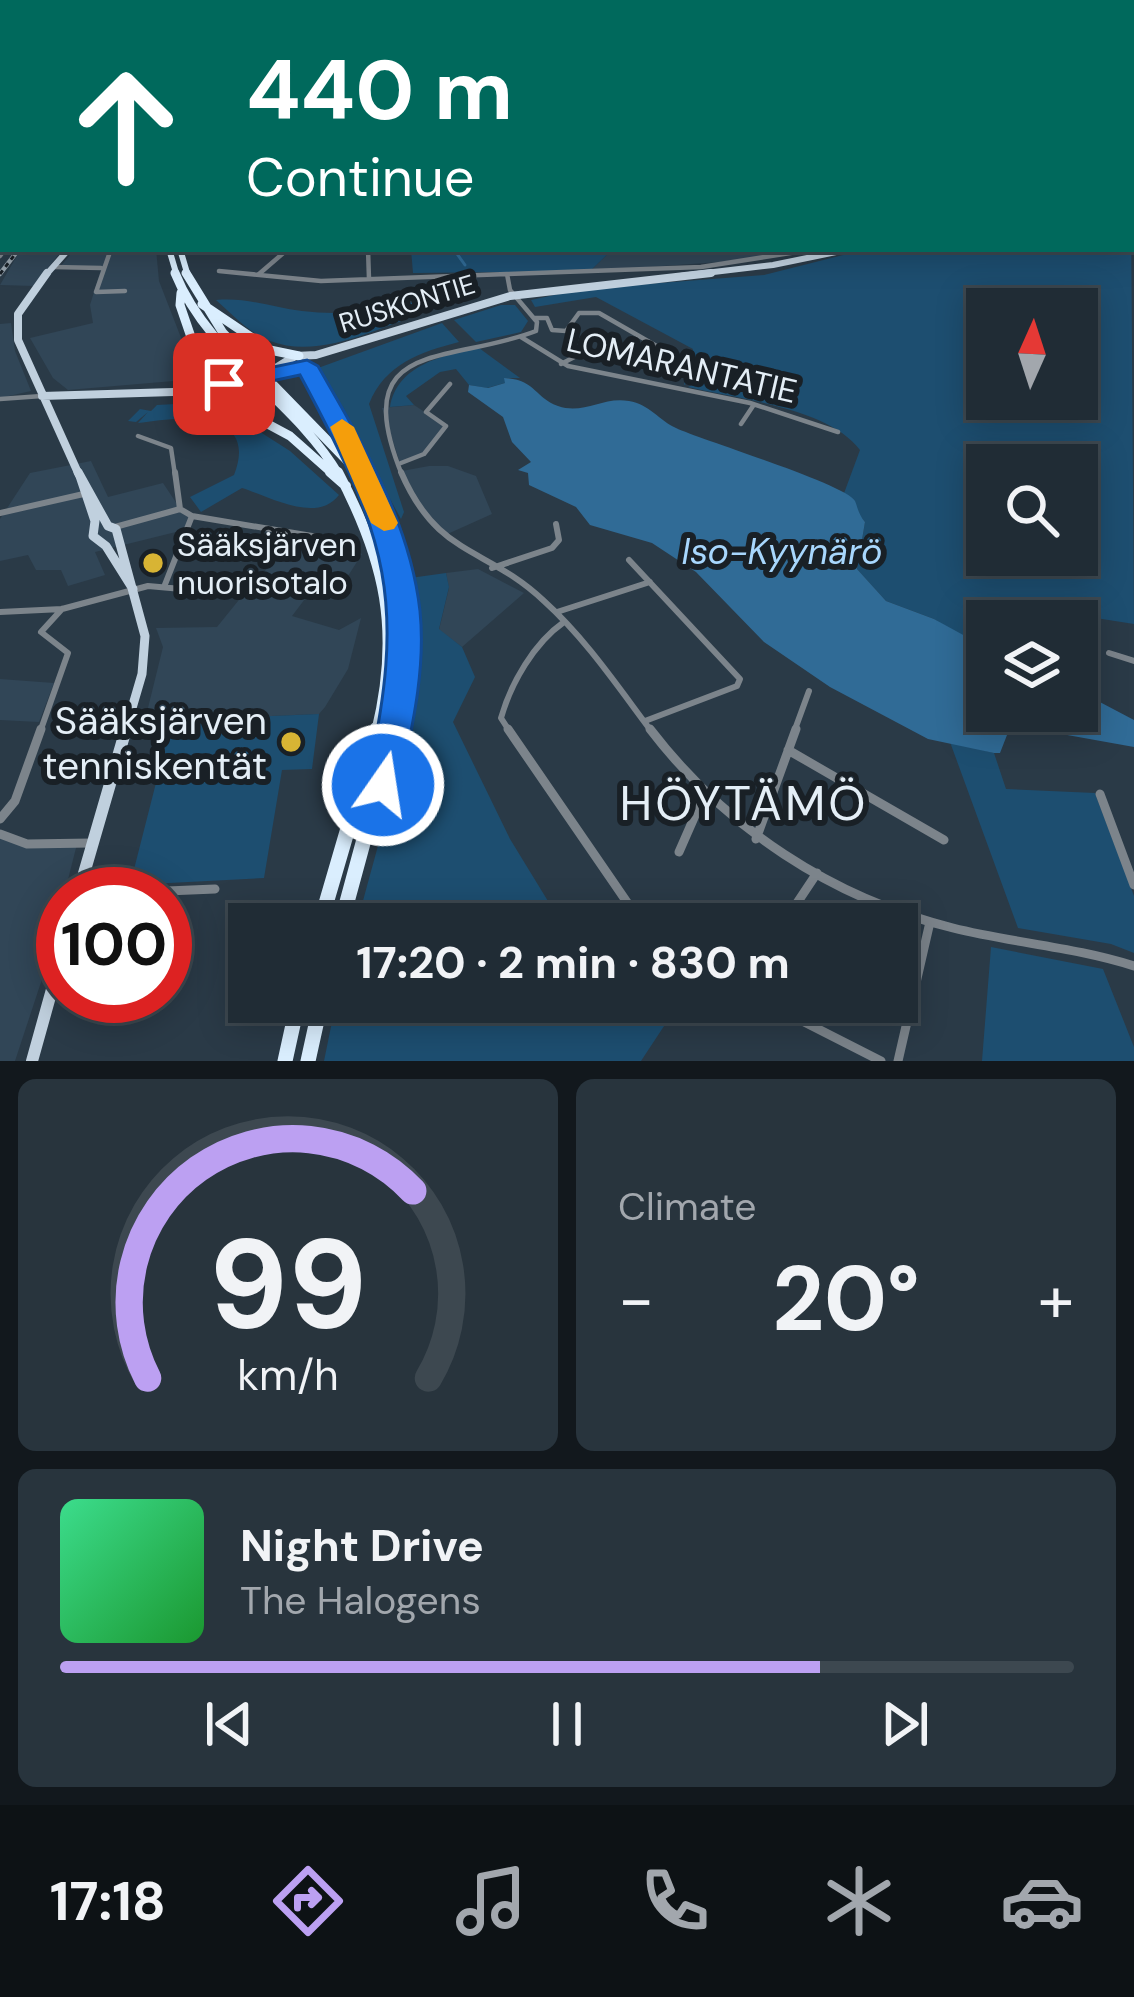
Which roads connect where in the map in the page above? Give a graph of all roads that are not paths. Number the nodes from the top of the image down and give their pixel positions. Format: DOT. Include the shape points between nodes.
graph roads {
  1 [pos="66,252"];
  2 [pos="109,252"];
  3 [pos="171,252"];
  4 [pos="180,252"];
  5 [pos="284,252"];
  6 [pos="368,252"];
  7 [pos="803,252"];
  8 [pos="837,252"];
  9 [pos="54,266"];
  10 [pos="101,268"];
  11 [pos="219,271"];
  12 [pos="506,274"];
  13 [pos="257,275"];
  14 [pos="369,279"];
  15 [pos="125,291"];
  16 [pos="181,293"];
  17 [pos="514,295"];
  18 [pos="199,303"];
  19 [pos="534,319"];
  20 [pos="521,337"];
  21 [pos="660,348"];
  22 [pos="597,356"];
  23 [pos="306,360"];
  24 [pos="561,364"];
  25 [pos="449,384"];
  26 [pos="199,386"];
  27 [pos="42,396"];
  28 [pos="0,399"];
  29 [pos="753,406"];
  30 [pos="741,424"];
  31 [pos="838,432"];
  32 [pos="137,436"];
  33 [pos="400,464"];
  34 [pos="368,485"];
  35 [pos="353,492"];
  36 [pos="87,493"];
  37 [pos="180,509"];
  38 [pos="0,512"];
  39 [pos="192,516"];
  40 [pos="556,524"];
  41 [pos="108,531"];
  42 [pos="330,539"];
  43 [pos="629,560"];
  44 [pos="492,568"];
  45 [pos="651,581"];
  46 [pos="164,587"];
  47 [pos="329,588"];
  48 [pos="133,589"];
  49 [pos="62,609"];
  50 [pos="0,612"];
  51 [pos="556,612"];
  52 [pos="564,622"];
  53 [pos="1108,652"];
  54 [pos="1134,661"];
  55 [pos="808,691"];
  56 [pos="645,721"];
  57 [pos="788,750"];
  58 [pos="1100,794"];
  59 [pos="704,795"];
  60 [pos="0,819"];
  61 [pos="0,834"];
  62 [pos="755,839"];
  63 [pos="944,840"];
  64 [pos="95,842"];
  65 [pos="679,853"];
  66 [pos="87,867"];
  67 [pos="817,873"];
  68 [pos="1134,885"];
  69 [pos="214,889"];
  70 [pos="192,890"];
  71 [pos="327,903"];
  72 [pos="347,903"];
  73 [pos="627,903"];
  74 [pos="797,903"];
  75 [pos="930,922"];
  76 [pos="1134,966"];
  77 [pos="43,1023"];
  78 [pos="293,1023"];
  79 [pos="316,1023"];
  80 [pos="806,1023"];
  81 [pos="32,1061"];
  82 [pos="285,1061"];
  83 [pos="308,1061"];
  84 [pos="881,1061"];
  85 [pos="898,1061"];
  1 -- 9 [label="main road"];
  2 -- 10 [label="street"];
  3 -- 16 [label="highway"];
  4 -- 18 [label="highway"];
  5 -- 13 [label="street"];
  6 -- 14 [label="street"];
  7 -- 12 [label="street" via="678,269"];
  8 -- 17 [label="main road, RUSKONTIE" via="751,271"];
  9 -- 10 [label="street"];
  9 -- 27 [label="main road" via="16,325"];
  10 -- 15 [label="street" via="96,292"];
  11 -- 13 [label="street"];
  12 -- 14 [label="street"];
  12 -- 17 [label="street"];
  13 -- 14 [label="street"];
  16 -- 26 [label="highway" via="204,375"];
  16 -- 35 [label="highway" via="209,336 298,422"];
  17 -- 19 [label="street"];
  17 -- 23 [label="main road, RUSKONTIE"];
  18 -- 23 [label="highway" via="270,350"];
  18 -- 34 [label="highway"];
  19 -- 20 [label="street" via="538,329"];
  19 -- 21 [label="street" via="566,331 577,314 599,313"];
  20 -- 24 [label="street, LOMARANTATIE"];
  20 -- 33 [label="street" via="428,358 395,380 382,416"];
  22 -- 24 [label="street" via="582,352"];
  23 -- 26 [label="main road, bridge"];
  23 -- 34 [label="highway"];
  24 -- 29 [label="street, LOMARANTATIE"];
  25 -- 33 [label="street" via="426,412 446,426 424,454"];
  26 -- 27 [label="main road"];
  26 -- 35 [label="highway" via="290,436"];
  27 -- 28 [label="street"];
  27 -- 36 [label="main road"];
  29 -- 30 [label="street"];
  29 -- 31 [label="street, LOMARANTATIE"];
  32 -- 37 [label="street" via="171,448"];
  33 -- 44 [label="street" via="429,523"];
  34 -- 72 [label="highway" via="402,584 406,657 393,746"];
  35 -- 71 [label="highway" via="383,575 388,670 364,785"];
  36 -- 38 [label="street"];
  36 -- 41 [label="main road"];
  37 -- 39 [label="street"];
  37 -- 41 [label="street"];
  39 -- 42 [label="street"];
  39 -- 46 [label="street"];
  40 -- 44 [label="street" via="560,540 552,548"];
  41 -- 48 [label="main road"];
  43 -- 45 [label="street"];
  44 -- 51 [label="street"];
  45 -- 51 [label="street"];
  45 -- 56 [label="street" via="740,679"];
  46 -- 47 [label="street"];
  46 -- 48 [label="street"];
  48 -- 49 [label="street"];
  48 -- 64 [label="main road" via="146,653"];
  49 -- 50 [label="street"];
  49 -- 60 [label="street" via="41,632 68,653 15,801"];
  51 -- 52 [label="street"];
  52 -- 56 [label="street"];
  52 -- 73 [label="street" via="533,656 501,718"];
  53 -- 54 [label="street"];
  55 -- 57 [label="street"];
  56 -- 59 [label="street"];
  57 -- 62 [label="street"];
  57 -- 63 [label="street"];
  58 -- 68 [label="street"];
  59 -- 62 [label="street"];
  59 -- 65 [label="street"];
  61 -- 64 [label="street" via="27,844"];
  62 -- 67 [label="street"];
  64 -- 66 [label="main road"];
  67 -- 74 [label="street"];
  67 -- 75 [label="street"];
  69 -- 70 [label="street"];
  75 -- 76 [label="street"];
  75 -- 85 [label="street"];
  77 -- 81 [label="main road"];
  78 -- 82 [label="highway"];
  79 -- 83 [label="highway"];
  80 -- 84 [label="street"];
}
